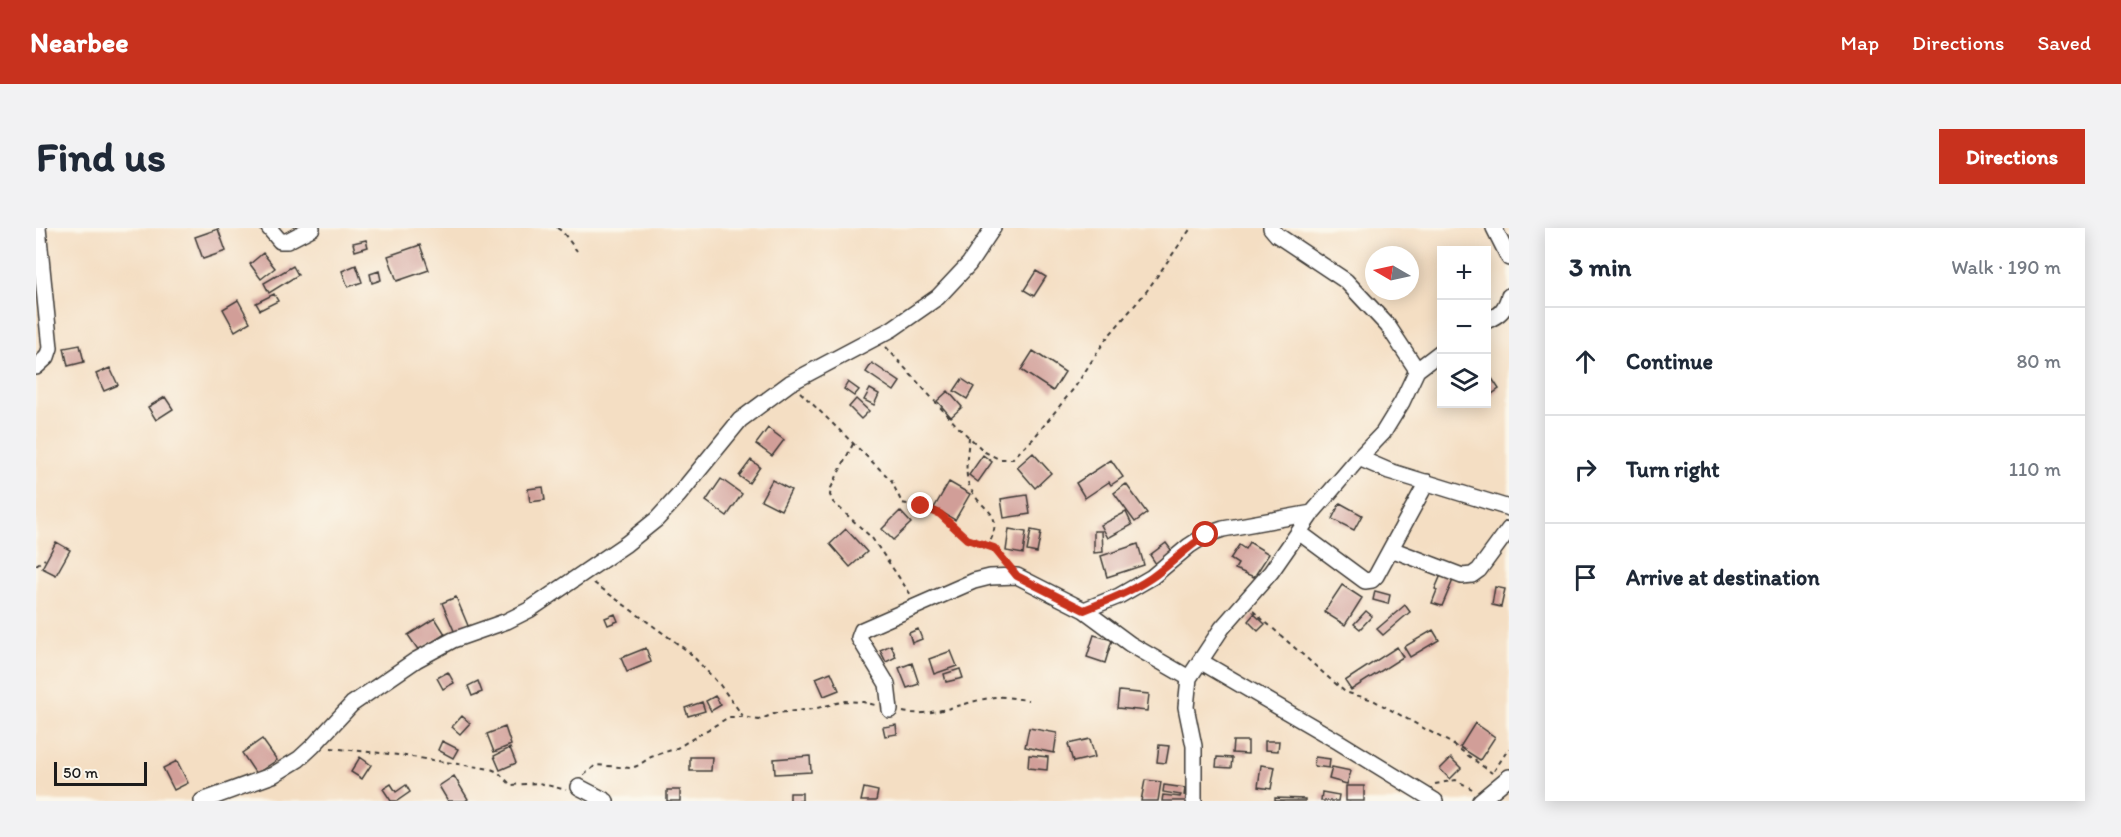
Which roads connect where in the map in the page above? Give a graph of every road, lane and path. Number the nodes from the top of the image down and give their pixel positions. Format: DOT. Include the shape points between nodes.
graph roads {
  1 [pos="38,228"];
  2 [pos="269,228"];
  3 [pos="312,228"];
  4 [pos="557,228"];
  5 [pos="993,228"];
  6 [pos="1191,228"];
  7 [pos="1271,228"];
  8 [pos="1494,228"];
  9 [pos="578,251"];
  10 [pos="1509,258"];
  11 [pos="1509,296"];
  12 [pos="1491,319"];
  13 [pos="876,336"];
  14 [pos="1438,354"];
  15 [pos="36,367"];
  16 [pos="1418,370"];
  17 [pos="790,383"];
  18 [pos="969,437"];
  19 [pos="854,443"];
  20 [pos="1359,458"];
  21 [pos="1427,482"];
  22 [pos="1509,508"];
  23 [pos="1312,513"];
  24 [pos="1509,529"];
  25 [pos="1300,533"];
  26 [pos="988,546"];
  27 [pos="1391,549"];
  28 [pos="45,559"];
  29 [pos="36,565"];
  30 [pos="582,575"];
  31 [pos="1017,576"];
  32 [pos="1244,603"];
  33 [pos="918,605"];
  34 [pos="1084,610"];
  35 [pos="1200,661"];
  36 [pos="1189,678"];
  37 [pos="1028,700"];
  38 [pos="890,710"];
  39 [pos="744,717"];
  40 [pos="313,746"];
  41 [pos="1506,780"];
  42 [pos="577,784"];
  43 [pos="1411,786"];
  44 [pos="1484,797"];
  45 [pos="202,801"];
  46 [pos="606,801"];
  47 [pos="1194,801"];
  48 [pos="1435,801"];
  1 -- 15 [label="street" via="50,348 42,364"];
  2 -- 3 [label="street" via="280,241"];
  4 -- 9 [label="path"];
  5 -- 13 [label="street" via="969,264 938,297"];
  6 -- 18 [label="path" via="1146,292 1106,339 1075,387 1012,459 999,459 985,452"];
  7 -- 16 [label="street" via="1346,281 1388,326"];
  8 -- 10 [label="street"];
  11 -- 12 [label="street" via="1503,311"];
  13 -- 17 [label="street"];
  13 -- 18 [label="path"];
  14 -- 16 [label="street"];
  16 -- 20 [label="street" via="1383,433"];
  17 -- 19 [label="path"];
  17 -- 30 [label="street" via="740,420 657,519"];
  18 -- 26 [label="path" via="968,482 994,517 996,526"];
  19 -- 26 [label="path" via="891,480 903,503 935,511 967,539"];
  19 -- 33 [label="path" via="830,495 872,538"];
  20 -- 21 [label="street"];
  20 -- 23 [label="street"];
  21 -- 22 [label="street"];
  21 -- 27 [label="street"];
  23 -- 25 [label="street"];
  23 -- 34 [label="street" via="1206,535 1152,577"];
  24 -- 27 [label="street" via="1472,575 1462,576"];
  25 -- 27 [label="street" via="1365,580 1376,576"];
  25 -- 32 [label="street"];
  26 -- 31 [label="path" via="1000,553"];
  28 -- 29 [label="path"];
  30 -- 39 [label="path" via="688,652"];
  30 -- 40 [label="street" via="529,610 453,640 416,660 352,704"];
  31 -- 33 [label="street" via="974,581"];
  31 -- 34 [label="street"];
  32 -- 35 [label="street"];
  32 -- 41 [label="path" via="1345,692 1373,700 1451,743"];
  33 -- 38 [label="street" via="860,633 887,684"];
  34 -- 36 [label="street" via="1130,644"];
  35 -- 36 [label="street"];
  35 -- 43 [label="street"];
  36 -- 47 [label="street" via="1186,707 1194,746"];
  37 -- 38 [label="path" via="997,697 912,714"];
  38 -- 39 [label="path" via="845,701 776,712 759,720"];
  39 -- 42 [label="path" via="729,717 677,748 631,768 602,764 591,768"];
  40 -- 42 [label="path" via="490,769 512,785"];
  40 -- 45 [label="street" via="273,775"];
  41 -- 44 [label="street"];
  42 -- 46 [label="street"];
  43 -- 44 [label="path" via="1456,780"];
  43 -- 48 [label="street"];
}
